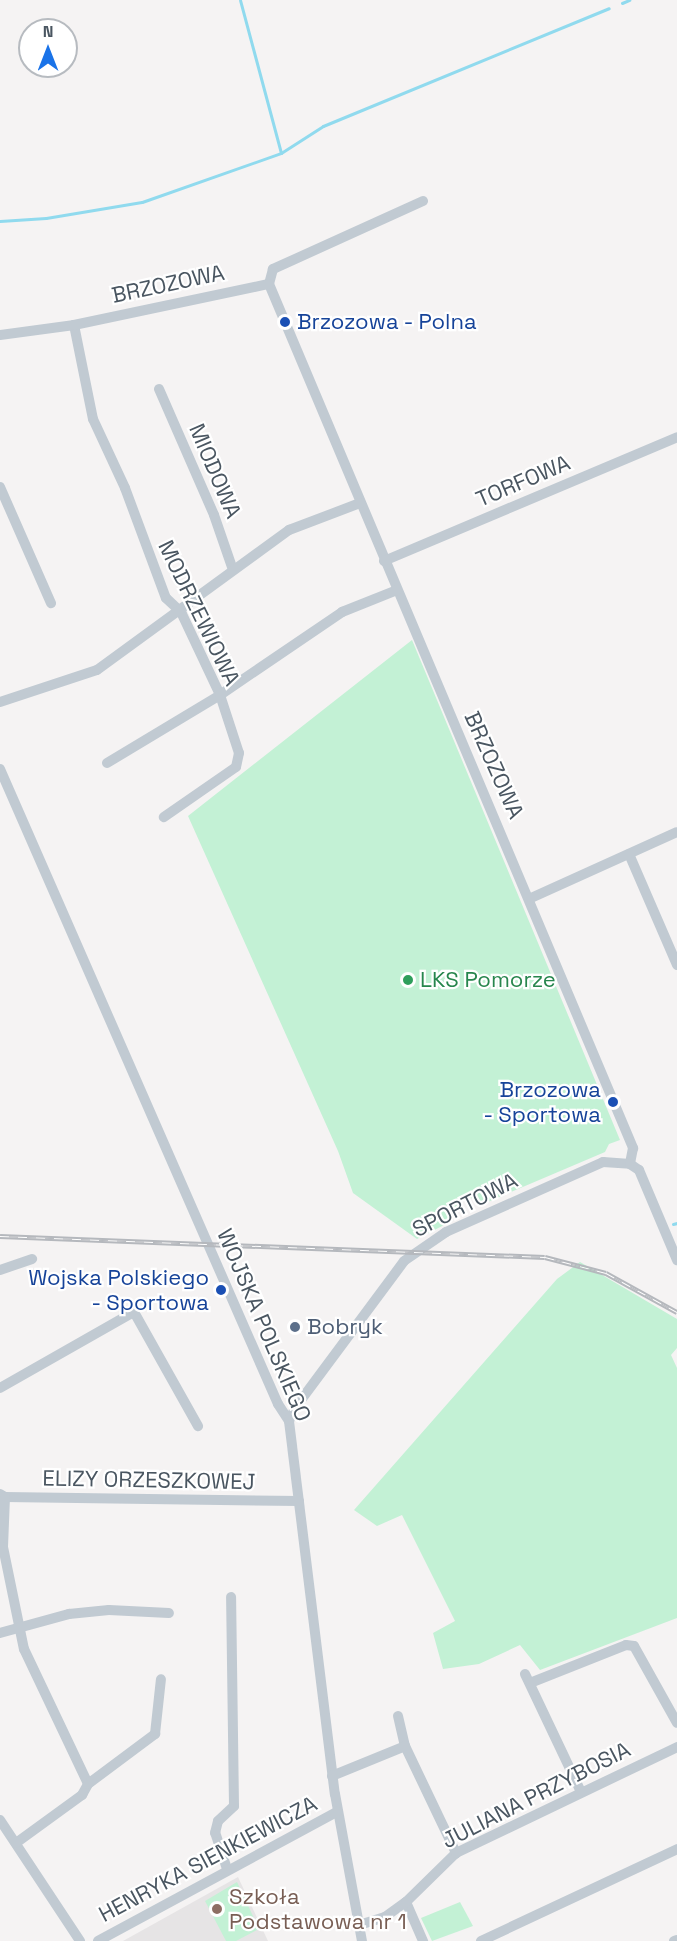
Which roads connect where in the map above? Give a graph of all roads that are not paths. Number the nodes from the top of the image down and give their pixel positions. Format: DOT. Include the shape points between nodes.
graph roads {
  1 [pos="423,201"];
  2 [pos="269,284"];
  3 [pos="74,325"];
  4 [pos="0,335"];
  5 [pos="159,389"];
  6 [pos="677,437"];
  7 [pos="0,487"];
  8 [pos="360,502"];
  9 [pos="12,517"];
  10 [pos="0,523"];
  11 [pos="384,561"];
  12 [pos="233,570"];
  13 [pos="397,590"];
  14 [pos="51,603"];
  15 [pos="181,612"];
  16 [pos="219,695"];
  17 [pos="0,702"];
  18 [pos="107,763"];
  19 [pos="0,769"];
  20 [pos="164,817"];
  21 [pos="677,832"];
  22 [pos="630,854"];
  23 [pos="531,898"];
  24 [pos="677,965"];
  25 [pos="630,1164"];
  26 [pos="32,1258"];
  27 [pos="677,1260"];
  28 [pos="0,1270"];
  29 [pos="0,1388"];
  30 [pos="289,1421"];
  31 [pos="198,1426"];
  32 [pos="2,1497"];
  33 [pos="299,1501"];
  34 [pos="231,1597"];
  35 [pos="168,1613"];
  36 [pos="18,1626"];
  37 [pos="0,1633"];
  38 [pos="161,1679"];
  39 [pos="398,1716"];
  40 [pos="677,1723"];
  41 [pos="405,1746"];
  42 [pos="677,1747"];
  43 [pos="332,1776"];
  44 [pos="88,1784"];
  45 [pos="581,1792"];
  46 [pos="337,1812"];
  47 [pos="0,1820"];
  48 [pos="16,1844"];
  49 [pos="677,1849"];
  50 [pos="456,1853"];
  51 [pos="227,1869"];
  52 [pos="406,1902"];
  53 [pos="359,1925"];
  54 [pos="80,1941"];
  55 [pos="98,1941"];
  56 [pos="362,1941"];
  57 [pos="423,1941"];
  58 [pos="481,1941"];
  1 -- 2 [label="street" via="273,269"];
  2 -- 3 [label="street, BRZOZOWA"];
  2 -- 8 [label="street, BRZOZOWA"];
  3 -- 4 [label="street, BRZOZOWA"];
  3 -- 15 [label="street, MODRZEWIOWA" via="93,419 125,488 166,597"];
  5 -- 12 [label="street, MIODOWA" via="214,515"];
  6 -- 11 [label="street, TORFOWA"];
  7 -- 9 [label="street"];
  8 -- 11 [label="street, BRZOZOWA"];
  8 -- 12 [label="street" via="289,530"];
  9 -- 10 [label="street"];
  9 -- 14 [label="street"];
  11 -- 13 [label="street, BRZOZOWA"];
  12 -- 15 [label="street"];
  13 -- 16 [label="street" via="342,612"];
  13 -- 23 [label="street, BRZOZOWA"];
  15 -- 16 [label="street, MODRZEWIOWA"];
  15 -- 17 [label="street" via="97,670"];
  16 -- 18 [label="street"];
  16 -- 20 [label="street, MODRZEWIOWA" via="239,753 236,767"];
  19 -- 30 [label="street, WOJSKA POLSKIEGO" via="278,1404"];
  21 -- 22 [label="street"];
  22 -- 23 [label="street"];
  22 -- 24 [label="street"];
  23 -- 25 [label="street, BRZOZOWA" via="578,1023 633,1148"];
  25 -- 27 [label="street, BRZOZOWA" via="639,1170"];
  25 -- 30 [label="street, SPORTOWA" via="610,1161 593,1167 453,1228 404,1261"];
  26 -- 28 [label="street"];
  29 -- 31 [label="street" via="134,1312"];
  30 -- 33 [label="street, WOJSKA POLSKIEGO"];
  32 -- 33 [label="street, ELIZY ORZESZKOWEJ"];
  32 -- 36 [label="street" via="3,1547"];
  33 -- 43 [label="street, WOJSKA POLSKIEGO"];
  34 -- 51 [label="street" via="234,1806 218,1821 215,1833"];
  35 -- 36 [label="street" via="109,1610"];
  36 -- 37 [label="street"];
  36 -- 44 [label="street" via="37,1680"];
  38 -- 44 [label="street" via="155,1734"];
  39 -- 41 [label="street"];
  40 -- 45 [label="street" via="634,1646 626,1645 527,1678"];
  41 -- 43 [label="street"];
  41 -- 50 [label="street"];
  42 -- 45 [label="street, JULIANA PRZYBOSIA"];
  43 -- 46 [label="street, WOJSKA POLSKIEGO"];
  44 -- 48 [label="street" via="82,1796"];
  45 -- 50 [label="street, JULIANA PRZYBOSIA"];
  46 -- 51 [label="street, HENRYKA SIENKIEWICZA"];
  46 -- 53 [label="street, WOJSKA POLSKIEGO"];
  47 -- 48 [label="street"];
  48 -- 54 [label="street"];
  49 -- 58 [label="street"];
  50 -- 52 [label="street, JULIANA PRZYBOSIA"];
  51 -- 55 [label="street, HENRYKA SIENKIEWICZA"];
  52 -- 53 [label="street, JULIANA PRZYBOSIA" via="385,1917"];
  52 -- 57 [label="street"];
  53 -- 56 [label="street, WOJSKA POLSKIEGO"];
}
